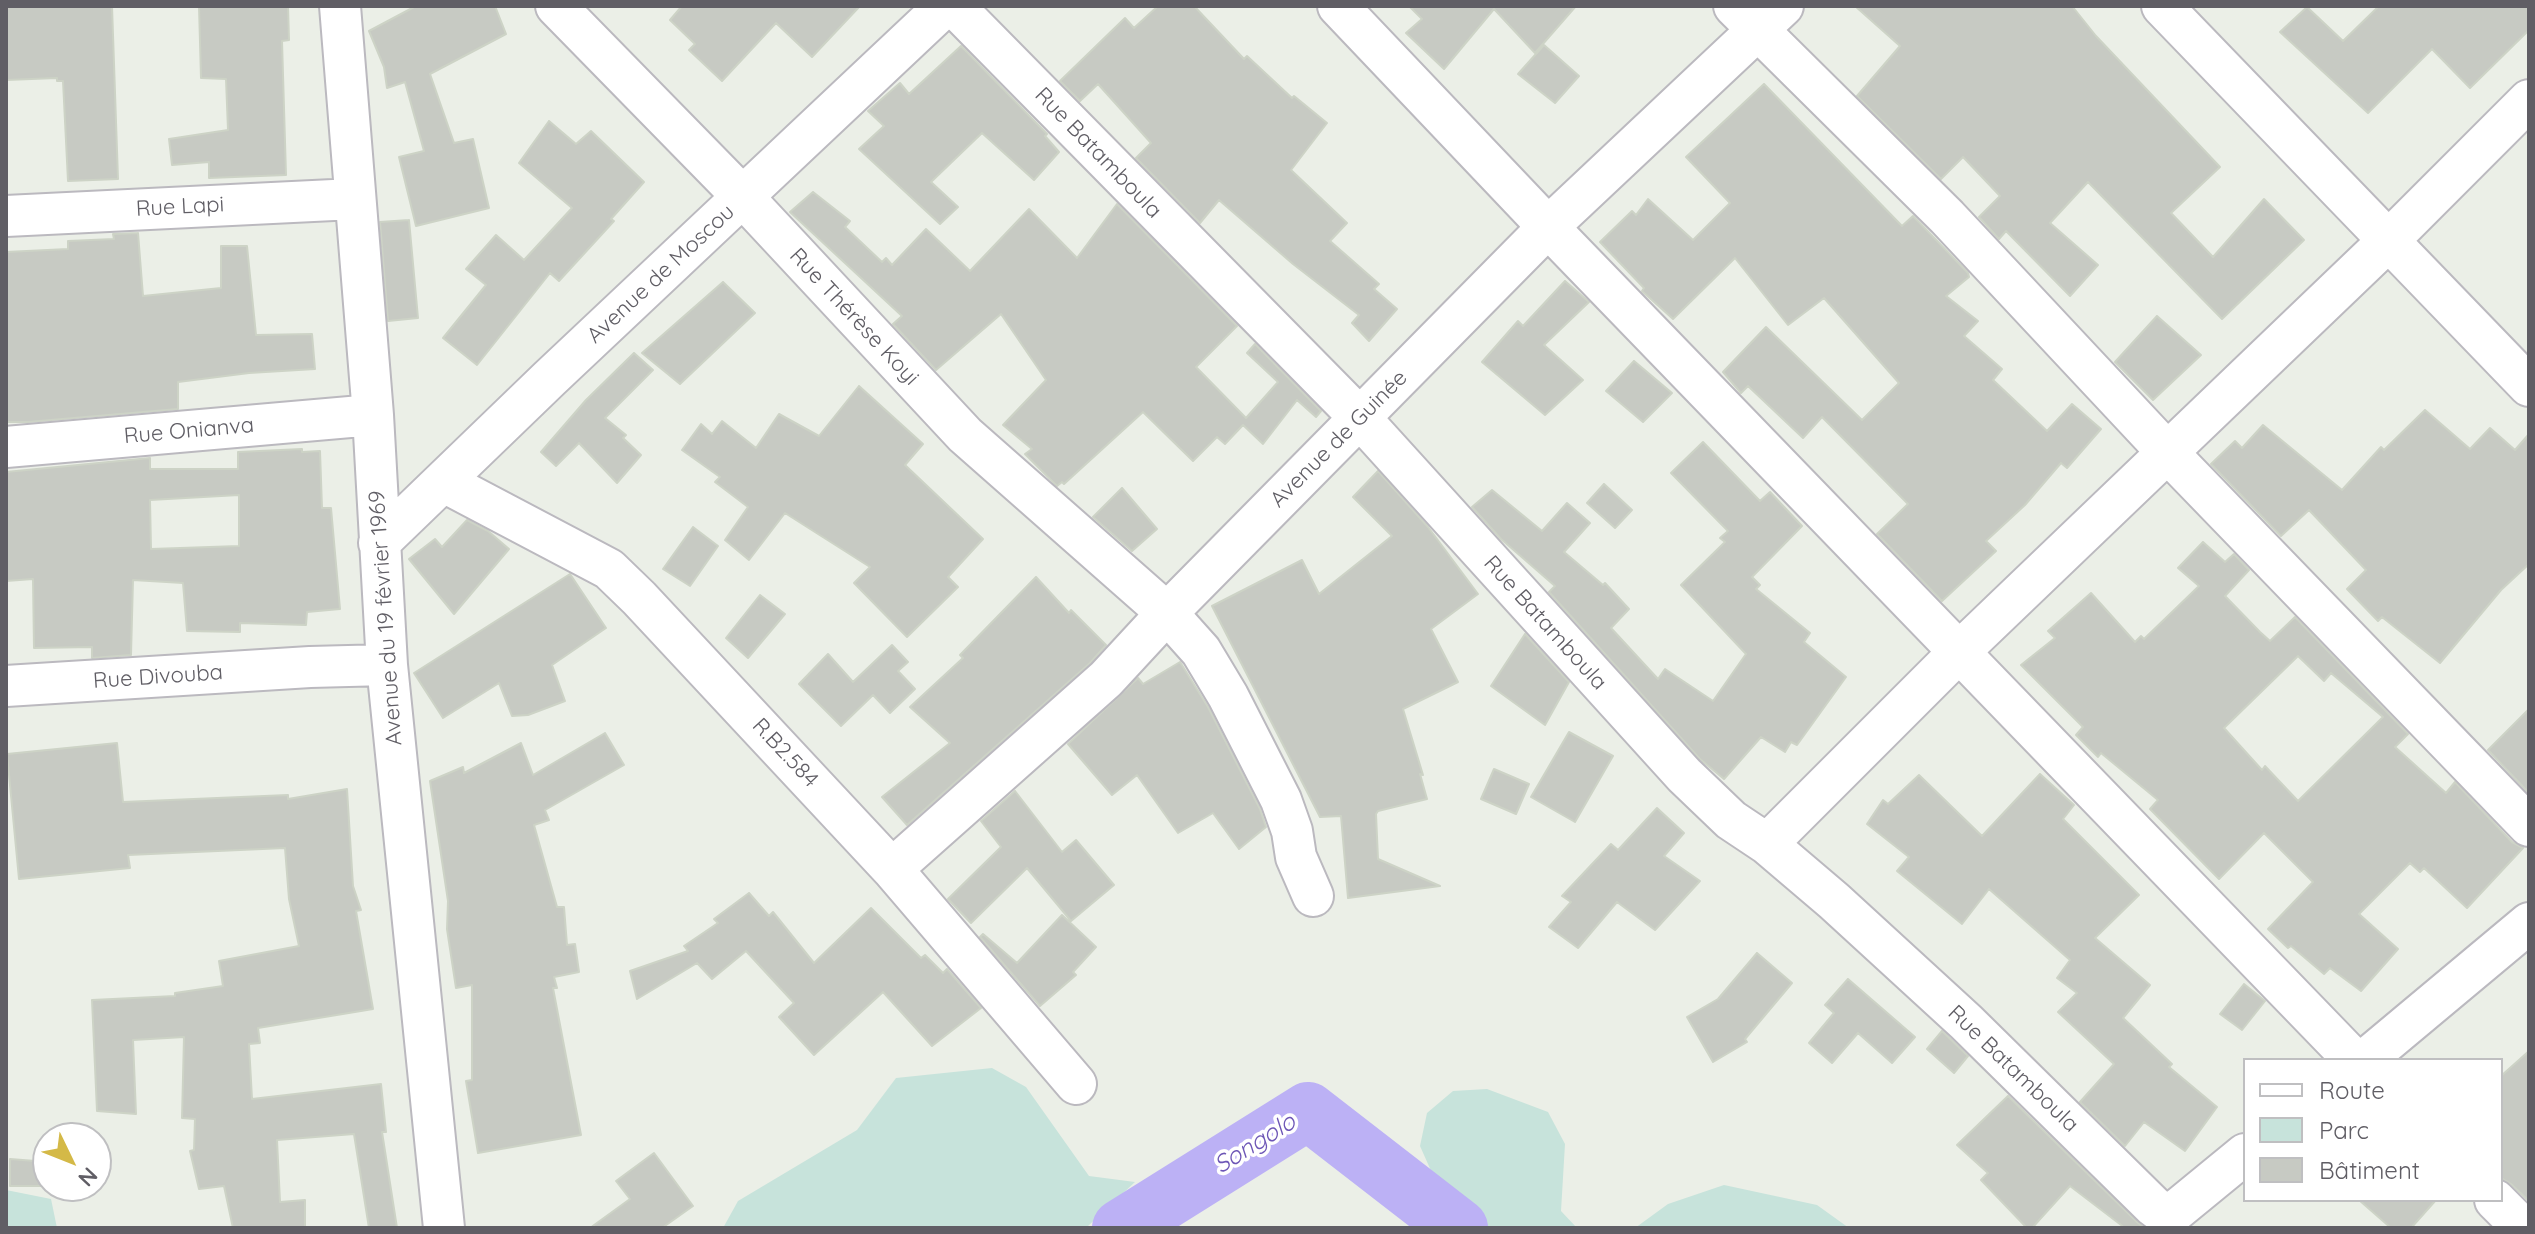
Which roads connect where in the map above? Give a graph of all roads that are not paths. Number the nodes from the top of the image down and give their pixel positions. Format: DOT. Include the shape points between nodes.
graph roads {
  1 [pos="340,6"];
  2 [pos="556,6"];
  3 [pos="945,6"];
  4 [pos="954,6"];
  5 [pos="1338,6"];
  6 [pos="2162,6"];
  7 [pos="1758,14"];
  8 [pos="2529,100"];
  9 [pos="743,197"];
  10 [pos="354,199"];
  11 [pos="6,216"];
  12 [pos="1548,227"];
  13 [pos="2388,241"];
  14 [pos="2529,386"];
  15 [pos="373,415"];
  16 [pos="1361,419"];
  17 [pos="6,447"];
  18 [pos="2168,453"];
  19 [pos="444,482"];
  20 [pos="379,543"];
  21 [pos="1167,613"];
  22 [pos="1959,652"];
  23 [pos="387,665"];
  24 [pos="6,686"];
  25 [pos="2529,826"];
  26 [pos="1767,844"];
  27 [pos="892,869"];
  28 [pos="1313,896"];
  29 [pos="2529,923"];
  30 [pos="2352,1058"];
  31 [pos="2367,1058"];
  32 [pos="1076,1084"];
  33 [pos="2243,1156"];
  34 [pos="2497,1202"];
  35 [pos="444,1228"];
  36 [pos="2523,1228"];
  1 -- 10 [label="street, Avenue du 19 février 1969"];
  2 -- 9 [label="street, Rue Thérèse Koyi"];
  3 -- 9 [label="street, Avenue de Moscou"];
  4 -- 16 [label="street, Rue Batamboula"];
  5 -- 12 [label="street"];
  6 -- 13 [label="street"];
  7 -- 12 [label="street, Avenue de Guinée"];
  7 -- 18 [label="street"];
  8 -- 13 [label="street"];
  9 -- 19 [label="street, Avenue de Moscou"];
  9 -- 21 [label="street, Rue Thérèse Koyi" via="965,435"];
  10 -- 11 [label="street, Rue Lapi"];
  10 -- 15 [label="street, Avenue du 19 février 1969"];
  12 -- 16 [label="street, Avenue de Guinée"];
  12 -- 22 [label="street"];
  13 -- 14 [label="street"];
  13 -- 18 [label="street"];
  15 -- 17 [label="street, Rue Onianva"];
  15 -- 20 [label="street, Avenue du 19 février 1969"];
  16 -- 21 [label="street, Avenue de Guinée"];
  16 -- 26 [label="street, Rue Batamboula" via="1684,775 1731,820"];
  18 -- 22 [label="street"];
  18 -- 25 [label="street"];
  19 -- 20 [label="street, Avenue de Moscou"];
  19 -- 27 [label="street, R.B2.584" via="609,569"];
  20 -- 23 [label="street, Avenue du 19 février 1969"];
  21 -- 27 [label="street, Avenue de Guinée" via="1106,679"];
  21 -- 28 [label="street, Rue Thérèse Koyi" via="1201,651 1228,696 1281,800"];
  22 -- 26 [label="street"];
  22 -- 30 [label="street"];
  23 -- 24 [label="street, Rue Divouba"];
  23 -- 35 [label="street, Avenue du 19 février 1969"];
  26 -- 33 [label="street, Rue Batamboula" via="1966,1022 2161,1212 2173,1213"];
  27 -- 32 [label="street, R.B2.584"];
  29 -- 31 [label="street"];
  34 -- 36 [label="street"];
}
